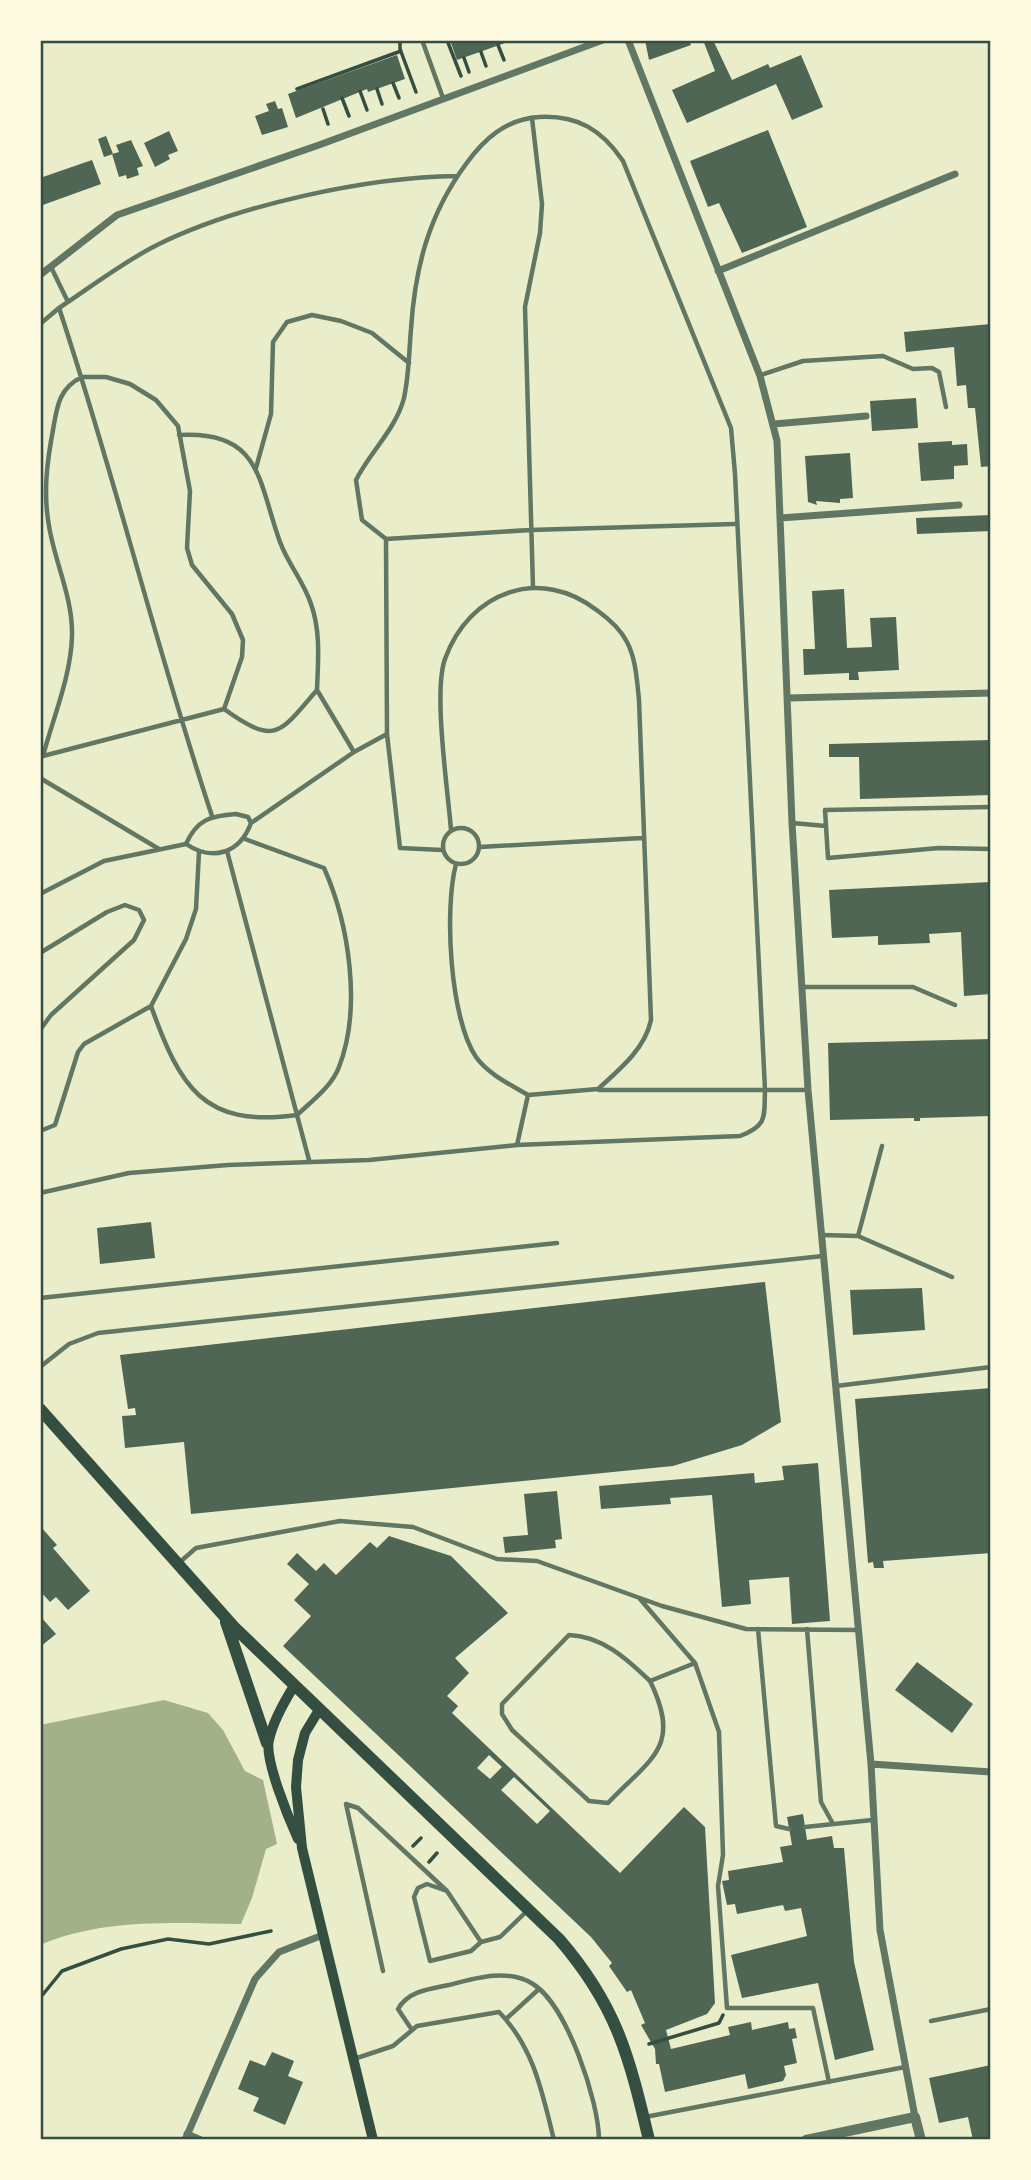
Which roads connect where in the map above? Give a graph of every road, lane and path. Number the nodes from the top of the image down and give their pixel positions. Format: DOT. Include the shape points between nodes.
graph roads {
  1 [pos="400,40"];
  2 [pos="422,40"];
  3 [pos="447,40"];
  4 [pos="603,40"];
  5 [pos="628,40"];
  6 [pos="579,43"];
  7 [pos="498,45"];
  8 [pos="401,51"];
  9 [pos="481,52"];
  10 [pos="464,58"];
  11 [pos="504,60"];
  12 [pos="486,66"];
  13 [pos="469,72"];
  14 [pos="461,75"];
  15 [pos="393,83"];
  16 [pos="297,89"];
  17 [pos="377,89"];
  18 [pos="360,92"];
  19 [pos="416,92"];
  20 [pos="342,98"];
  21 [pos="399,98"];
  22 [pos="443,98"];
  23 [pos="382,104"];
  24 [pos="323,108"];
  25 [pos="367,110"];
  26 [pos="349,116"];
  27 [pos="532,118"];
  28 [pos="328,124"];
  29 [pos="956,174"];
  30 [pos="457,176"];
  31 [pos="51,267"];
  32 [pos="718,271"];
  33 [pos="40,275"];
  34 [pos="68,302"];
  35 [pos="59,308"];
  36 [pos="40,324"];
  37 [pos="409,363"];
  38 [pos="760,376"];
  39 [pos="82,377"];
  40 [pos="946,407"];
  41 [pos="866,416"];
  42 [pos="774,424"];
  43 [pos="179,435"];
  44 [pos="256,469"];
  45 [pos="959,505"];
  46 [pos="780,519"];
  47 [pos="736,524"];
  48 [pos="530,530"];
  49 [pos="386,538"];
  50 [pos="533,587"];
  51 [pos="317,690"];
  52 [pos="991,693"];
  53 [pos="788,698"];
  54 [pos="224,709"];
  55 [pos="180,721"];
  56 [pos="387,734"];
  57 [pos="354,752"];
  58 [pos="42,757"];
  59 [pos="40,778"];
  60 [pos="991,807"];
  61 [pos="212,816"];
  62 [pos="251,823"];
  63 [pos="792,823"];
  64 [pos="826,827"];
  65 [pos="451,830"];
  66 [pos="642,838"];
  67 [pos="245,839"];
  68 [pos="186,844"];
  69 [pos="480,847"];
  70 [pos="159,849"];
  71 [pos="991,849"];
  72 [pos="442,850"];
  73 [pos="227,851"];
  74 [pos="199,852"];
  75 [pos="456,864"];
  76 [pos="40,894"];
  77 [pos="40,953"];
  78 [pos="802,987"];
  79 [pos="955,1005"];
  80 [pos="151,1006"];
  81 [pos="40,1030"];
  82 [pos="598,1090"];
  83 [pos="765,1090"];
  84 [pos="808,1090"];
  85 [pos="528,1095"];
  86 [pos="297,1115"];
  87 [pos="40,1131"];
  88 [pos="517,1145"];
  89 [pos="882,1146"];
  90 [pos="309,1160"];
  91 [pos="40,1193"];
  92 [pos="822,1236"];
  93 [pos="858,1236"];
  94 [pos="557,1243"];
  95 [pos="824,1256"];
  96 [pos="952,1278"];
  97 [pos="40,1298"];
  98 [pos="40,1367"];
  99 [pos="991,1367"];
  100 [pos="836,1387"];
  101 [pos="40,1409"];
  102 [pos="177,1564"];
  103 [pos="640,1598"];
  104 [pos="225,1618"];
  105 [pos="758,1629"];
  106 [pos="807,1629"];
  107 [pos="858,1630"];
  108 [pos="695,1663"];
  109 [pos="650,1681"];
  110 [pos="294,1686"];
  111 [pos="319,1710"];
  112 [pos="267,1743"];
  113 [pos="871,1764"];
  114 [pos="991,1772"];
  115 [pos="872,1820"];
  116 [pos="832,1822"];
  117 [pos="805,1827"];
  118 [pos="789,1829"];
  119 [pos="302,1848"];
  120 [pos="447,1891"];
  121 [pos="528,1910"];
  122 [pos="271,1931"];
  123 [pos="323,1935"];
  124 [pos="481,1942"];
  125 [pos="383,1971"];
  126 [pos="539,1990"];
  127 [pos="40,1998"];
  128 [pos="727,2008"];
  129 [pos="991,2009"];
  130 [pos="506,2019"];
  131 [pos="931,2021"];
  132 [pos="412,2030"];
  133 [pos="649,2044"];
  134 [pos="353,2059"];
  135 [pos="905,2067"];
  136 [pos="830,2082"];
  137 [pos="915,2117"];
  138 [pos="644,2118"];
  139 [pos="186,2137"];
  140 [pos="201,2140"];
  141 [pos="373,2140"];
  142 [pos="554,2140"];
  143 [pos="599,2140"];
  144 [pos="649,2140"];
  145 [pos="806,2140"];
  146 [pos="921,2140"];
  1 -- 8 [label="path"];
  2 -- 22 [label="lane"];
  3 -- 14 [label="path"];
  4 -- 6 [label="street"];
  5 -- 32 [label="street"];
  6 -- 22 [label="street"];
  7 -- 11 [label="path"];
  8 -- 16 [label="path"];
  8 -- 19 [label="path"];
  9 -- 12 [label="path"];
  10 -- 13 [label="path"];
  15 -- 21 [label="path"];
  17 -- 23 [label="path"];
  18 -- 25 [label="path"];
  20 -- 26 [label="path"];
  22 -- 31 [label="street" via="117,215"];
  24 -- 28 [label="path"];
  27 -- 30 [label="lane" via="512,121 494,134"];
  27 -- 47 [label="lane" via="569,119 590,126 609,141 623,161 730,428"];
  27 -- 48 [label="lane" via="542,204 525,307"];
  29 -- 32 [label="street"];
  30 -- 34 [label="lane" via="343,190 261,208 157,246"];
  30 -- 37 [label="lane" via="429,227 420,258"];
  31 -- 33 [label="street"];
  31 -- 34 [label="lane"];
  32 -- 38 [label="street"];
  34 -- 35 [label="lane"];
  35 -- 36 [label="lane"];
  35 -- 39 [label="lane"];
  37 -- 44 [label="lane" via="372,333 341,321 312,315 287,322 273,342 271,414"];
  37 -- 49 [label="lane" via="397,417 356,480 362,520"];
  38 -- 40 [label="lane" via="803,361 883,356 913,369 939,372"];
  38 -- 42 [label="street"];
  39 -- 43 [label="lane" via="130,384 163,408 178,426"];
  39 -- 55 [label="lane"];
  39 -- 58 [label="lane" via="63,391 46,467 49,527 69,599 72,638"];
  41 -- 42 [label="street"];
  42 -- 46 [label="street"];
  43 -- 44 [label="lane" via="219,436 237,446"];
  43 -- 54 [label="lane" via="190,492 187,548 192,565 232,614 243,640 242,657"];
  44 -- 51 [label="lane" via="267,491 280,542 312,605 319,645"];
  45 -- 46 [label="street"];
  46 -- 53 [label="street"];
  47 -- 48 [label="lane"];
  47 -- 83 [label="lane"];
  48 -- 49 [label="lane"];
  48 -- 50 [label="lane"];
  49 -- 56 [label="lane"];
  50 -- 65 [label="lane" via="486,603 467,619 454,635 443,663 440,681"];
  50 -- 66 [label="lane" via="554,589 585,601 610,620 627,642 639,700"];
  51 -- 54 [label="lane" via="277,731 264,733"];
  51 -- 57 [label="lane"];
  52 -- 53 [label="street"];
  53 -- 63 [label="street"];
  54 -- 55 [label="lane"];
  55 -- 58 [label="lane"];
  55 -- 61 [label="lane"];
  56 -- 57 [label="lane"];
  56 -- 72 [label="lane" via="400,848"];
  57 -- 62 [label="lane"];
  59 -- 70 [label="lane"];
  60 -- 64 [label="lane" via="838,808 825,810"];
  61 -- 62 [label="lane" via="236,814 248,817"];
  61 -- 68 [label="lane" via="199,823"];
  62 -- 67 [label="lane"];
  63 -- 64 [label="lane"];
  63 -- 78 [label="street"];
  64 -- 71 [label="lane" via="828,858 939,848"];
  65 -- 69 [label="lane" via="467,828"];
  65 -- 72 [label="lane" via="443,838"];
  66 -- 69 [label="lane"];
  66 -- 82 [label="lane" via="651,1020 639,1047"];
  67 -- 73 [label="lane"];
  67 -- 86 [label="lane" via="324,868 345,929 350,994 347,1040 339,1069"];
  68 -- 70 [label="lane"];
  68 -- 74 [label="lane"];
  69 -- 75 [label="lane" via="467,864"];
  70 -- 76 [label="lane" via="104,861"];
  72 -- 75 [label="lane"];
  73 -- 74 [label="lane"];
  73 -- 86 [label="lane"];
  74 -- 80 [label="lane" via="196,909 186,939"];
  75 -- 85 [label="lane" via="451,884 454,968 457,1014 464,1037 478,1061"];
  77 -- 81 [label="lane" via="125,905 139,910 144,920 134,940"];
  78 -- 79 [label="lane" via="913,987"];
  78 -- 84 [label="street"];
  80 -- 86 [label="lane" via="179,1073 198,1095 237,1116"];
  80 -- 87 [label="lane" via="84,1044 55,1125"];
  82 -- 83 [label="lane"];
  82 -- 85 [label="lane"];
  83 -- 84 [label="lane"];
  83 -- 88 [label="lane" via="759,1128 728,1136"];
  84 -- 92 [label="street"];
  85 -- 88 [label="lane"];
  86 -- 90 [label="lane"];
  88 -- 90 [label="lane" via="369,1160"];
  89 -- 93 [label="lane"];
  90 -- 91 [label="lane" via="129,1173"];
  92 -- 93 [label="lane"];
  92 -- 95 [label="street"];
  93 -- 96 [label="lane"];
  94 -- 97 [label="lane"];
  95 -- 98 [label="lane" via="98,1333 69,1343"];
  95 -- 100 [label="street"];
  99 -- 100 [label="lane"];
  100 -- 107 [label="street"];
  101 -- 102 [label="main road"];
  102 -- 103 [label="lane" via="196,1548 340,1521 413,1527 497,1559 537,1561"];
  102 -- 104 [label="main road"];
  103 -- 105 [label="lane"];
  103 -- 108 [label="lane"];
  104 -- 110 [label="main road"];
  104 -- 112 [label="main road"];
  105 -- 106 [label="lane"];
  105 -- 118 [label="lane" via="776,1826"];
  106 -- 107 [label="lane"];
  106 -- 116 [label="lane" via="821,1802"];
  107 -- 113 [label="street"];
  108 -- 109 [label="lane"];
  108 -- 128 [label="lane" via="719,1732 723,1855 718,1886"];
  109 -- 109 [label="lane" via="622,1654 583,1635 569,1635 502,1704 502,1714 512,1730 589,1801 608,1803 657,1752 665,1736 663,1707"];
  110 -- 111 [label="main road"];
  110 -- 112 [label="main road"];
  111 -- 119 [label="main road" via="305,1733 298,1760"];
  111 -- 121 [label="main road"];
  112 -- 119 [label="main road" via="284,1808"];
  113 -- 114 [label="street"];
  113 -- 115 [label="street"];
  115 -- 116 [label="lane"];
  115 -- 135 [label="street" via="880,1930"];
  116 -- 117 [label="lane"];
  119 -- 123 [label="main road"];
  120 -- 124 [label="lane"];
  120 -- 124 [label="lane" via="427,1884 418,1888 414,1897 430,1961 471,1951"];
  120 -- 125 [label="lane" via="358,1808 346,1804"];
  121 -- 124 [label="lane" via="500,1937"];
  121 -- 138 [label="main road" via="596,1984 625,2048"];
  122 -- 127 [label="path" via="209,1944 168,1939 121,1949 62,1971"];
  123 -- 134 [label="main road"];
  123 -- 139 [label="street" via="279,1952 255,1979"];
  126 -- 130 [label="lane"];
  126 -- 132 [label="lane" via="514,1976 487,1975 418,1992 404,1998 398,2009"];
  126 -- 143 [label="lane" via="564,2023 579,2054"];
  128 -- 133 [label="path" via="719,2023"];
  128 -- 136 [label="lane" via="813,2008"];
  129 -- 131 [label="lane"];
  130 -- 132 [label="lane" via="499,2012"];
  130 -- 142 [label="lane" via="530,2053"];
  132 -- 134 [label="lane" via="393,2046"];
  134 -- 141 [label="main road"];
  135 -- 136 [label="lane"];
  135 -- 137 [label="street"];
  136 -- 138 [label="lane"];
  137 -- 145 [label="street"];
  137 -- 146 [label="street"];
  138 -- 144 [label="main road"];
  139 -- 140 [label="street"];
}
